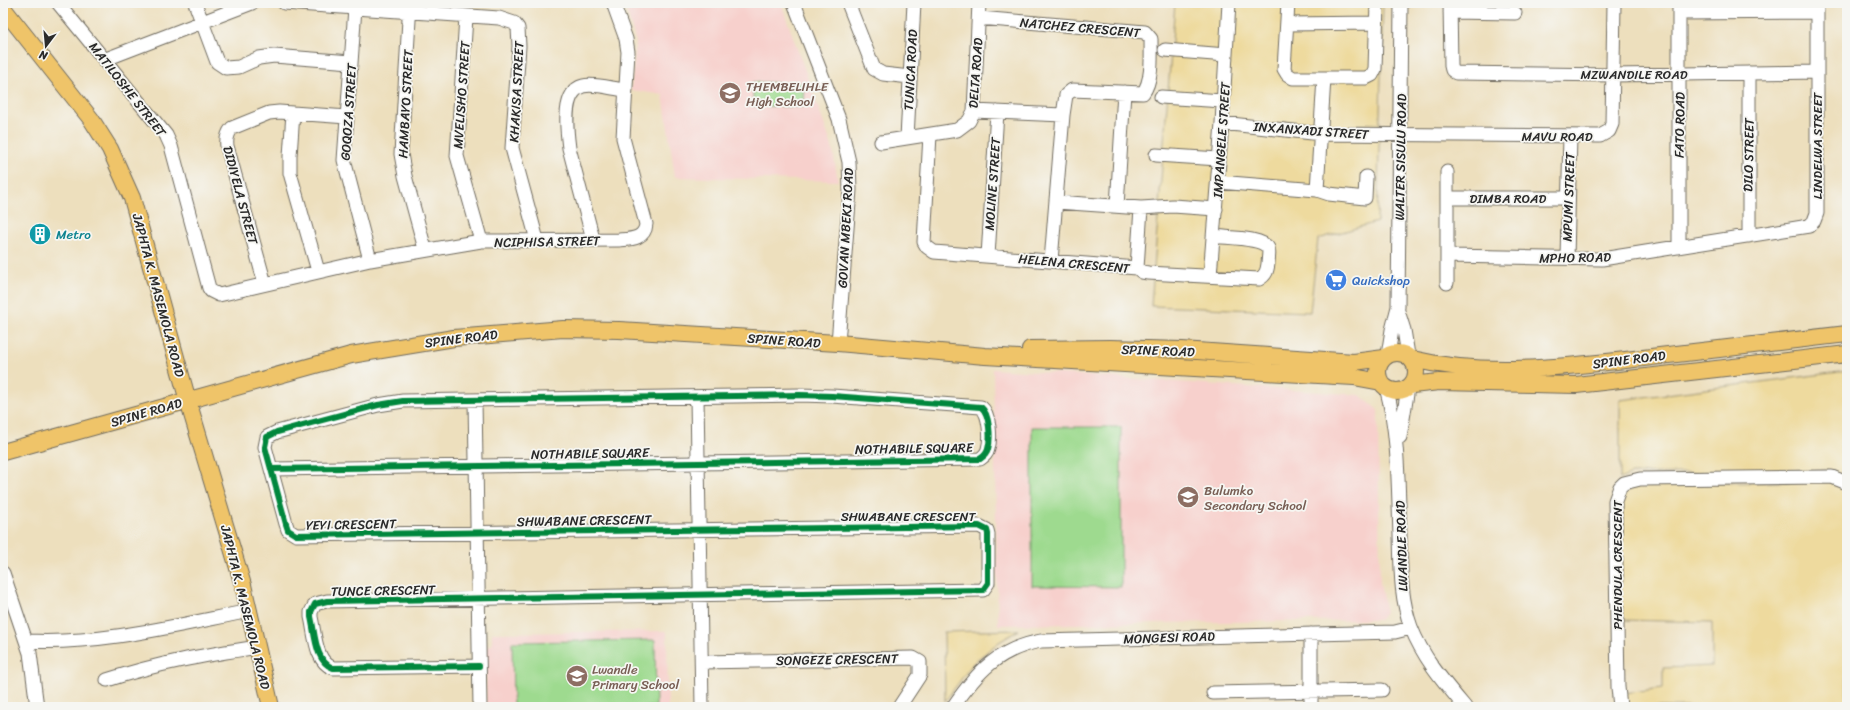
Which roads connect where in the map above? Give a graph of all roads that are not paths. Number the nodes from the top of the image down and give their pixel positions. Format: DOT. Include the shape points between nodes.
graph roads {
  1 [pos="58,3"];
  2 [pos="195,3"];
  3 [pos="252,3"];
  4 [pos="284,3"];
  5 [pos="613,3"];
  6 [pos="794,3"];
  7 [pos="848,3"];
  8 [pos="914,3"];
  9 [pos="979,3"];
  10 [pos="1229,3"];
  11 [pos="1288,3"];
  12 [pos="1377,3"];
  13 [pos="1401,3"];
  14 [pos="1614,3"];
  15 [pos="1817,7"];
  16 [pos="3,8"];
  17 [pos="355,8"];
  18 [pos="410,8"];
  19 [pos="1450,8"];
  20 [pos="1679,8"];
  21 [pos="1515,14"];
  22 [pos="466,17"];
  23 [pos="978,18"];
  24 [pos="202,23"];
  25 [pos="1287,24"];
  26 [pos="1376,24"];
  27 [pos="1165,50"];
  28 [pos="1226,55"];
  29 [pos="106,59"];
  30 [pos="351,62"];
  31 [pos="1816,72"];
  32 [pos="1749,73"];
  33 [pos="1680,74"];
  34 [pos="1613,75"];
  35 [pos="910,76"];
  36 [pos="1324,78"];
  37 [pos="626,90"];
  38 [pos="1124,92"];
  39 [pos="1161,97"];
  40 [pos="1223,102"];
  41 [pos="974,111"];
  42 [pos="997,112"];
  43 [pos="293,113"];
  44 [pos="1063,115"];
  45 [pos="347,116"];
  46 [pos="1222,123"];
  47 [pos="1321,134"];
  48 [pos="930,135"];
  49 [pos="1400,135"];
  50 [pos="1570,136"];
  51 [pos="907,138"];
  52 [pos="881,142"];
  53 [pos="1156,155"];
  54 [pos="1219,159"];
  55 [pos="1447,172"];
  56 [pos="1366,177"];
  57 [pos="1218,182"];
  58 [pos="1317,190"];
  59 [pos="1447,198"];
  60 [pos="1568,198"];
  61 [pos="1056,202"];
  62 [pos="1117,206"];
  63 [pos="1141,208"];
  64 [pos="1216,209"];
  65 [pos="1214,236"];
  66 [pos="1749,236"];
  67 [pos="593,239"];
  68 [pos="537,240"];
  69 [pos="481,241"];
  70 [pos="1679,247"];
  71 [pos="425,249"];
  72 [pos="988,256"];
  73 [pos="1448,256"];
  74 [pos="1566,258"];
  75 [pos="370,260"];
  76 [pos="1051,261"];
  77 [pos="1137,268"];
  78 [pos="318,271"];
  79 [pos="1210,276"];
  80 [pos="1447,283"];
  81 [pos="265,284"];
  82 [pos="219,295"];
  83 [pos="1398,311"];
  84 [pos="1847,334"];
  85 [pos="838,343"];
  86 [pos="932,350"];
  87 [pos="1847,354"];
  88 [pos="1386,356"];
  89 [pos="1410,357"];
  90 [pos="1383,384"];
  91 [pos="1410,387"];
  92 [pos="697,397"];
  93 [pos="188,400"];
  94 [pos="475,400"];
  95 [pos="3,452"];
  96 [pos="699,463"];
  97 [pos="1397,463"];
  98 [pos="476,466"];
  99 [pos="272,469"];
  100 [pos="1847,483"];
  101 [pos="700,530"];
  102 [pos="478,532"];
  103 [pos="3,573"];
  104 [pos="701,596"];
  105 [pos="478,599"];
  106 [pos="250,611"];
  107 [pos="1412,628"];
  108 [pos="1311,634"];
  109 [pos="27,641"];
  110 [pos="258,647"];
  111 [pos="702,662"];
  112 [pos="479,666"];
  113 [pos="107,680"];
  114 [pos="1382,690"];
  115 [pos="1311,692"];
  116 [pos="1213,693"];
  117 [pos="37,707"];
  118 [pos="270,707"];
  119 [pos="480,707"];
  120 [pos="702,707"];
  121 [pos="899,707"];
  122 [pos="953,707"];
  123 [pos="1311,707"];
  124 [pos="1465,707"];
  125 [pos="1620,707"];
  1 -- 29 [label="street, MATILOSHE STREET"];
  2 -- 24 [label="street"];
  3 -- 24 [label="street"];
  4 -- 17 [label="street, KHAKISA STREET"];
  5 -- 37 [label="street, NCIPHISA STREET" via="627,45"];
  6 -- 85 [label="street, GOVAN MBEKI ROAD" via="839,120 849,162 850,190"];
  7 -- 35 [label="street" via="874,69 883,74"];
  8 -- 35 [label="street, TUNICA ROAD"];
  9 -- 23 [label="street, DELTA ROAD"];
  10 -- 28 [label="street, IMPANGELE STREET"];
  11 -- 25 [label="street"];
  12 -- 26 [label="street"];
  13 -- 49 [label="street, WALTER SISULU ROAD"];
  14 -- 34 [label="street, MAVU ROAD"];
  15 -- 20 [label="street"];
  15 -- 31 [label="street, LINDELWA STREET"];
  16 -- 93 [label="main road, JAPHTA K. MASEMOLA ROAD" via="79,101 116,160 139,221"];
  17 -- 18 [label="street, KHAKISA STREET"];
  17 -- 30 [label="street, GOQOZA STREET"];
  18 -- 22 [label="street, KHAKISA STREET"];
  18 -- 71 [label="street, HAMBAYO STREET" via="401,154"];
  19 -- 21 [label="street"];
  19 -- 34 [label="street, MZWANDILE ROAD" via="1450,66 1456,73"];
  20 -- 33 [label="street, FATO ROAD"];
  22 -- 68 [label="street, KHAKISA STREET" via="499,18 514,23 518,28 512,148"];
  22 -- 69 [label="street, MVELISHO STREET" via="457,156"];
  23 -- 38 [label="street, NATCHEZ CRESCENT" via="1145,32 1151,39 1148,86 1142,93"];
  23 -- 41 [label="street, DELTA ROAD"];
  24 -- 29 [label="street"];
  24 -- 30 [label="street" via="217,62 226,68 239,67 259,58 274,56"];
  25 -- 26 [label="street"];
  25 -- 36 [label="street" via="1284,69 1287,74 1293,78"];
  26 -- 36 [label="street" via="1375,69 1372,75 1366,78"];
  27 -- 28 [label="street"];
  28 -- 40 [label="street, IMPANGELE STREET"];
  29 -- 82 [label="street, MATILOSHE STREET" via="166,135 209,288"];
  30 -- 45 [label="street, GOQOZA STREET"];
  31 -- 32 [label="street, MZWANDILE ROAD"];
  31 -- 66 [label="street, LINDELWA STREET" via="1817,213 1814,221 1809,226"];
  32 -- 33 [label="street, MZWANDILE ROAD"];
  32 -- 66 [label="street, DILO STREET"];
  33 -- 34 [label="street, MZWANDILE ROAD"];
  33 -- 70 [label="street, FATO ROAD"];
  34 -- 50 [label="street, MAVU ROAD" via="1612,124 1609,131 1600,136"];
  35 -- 51 [label="street, TUNICA ROAD"];
  36 -- 47 [label="street"];
  37 -- 67 [label="street, NCIPHISA STREET" via="624,138 646,224 645,230 632,239"];
  37 -- 67 [label="street" via="584,86 572,93 568,106 569,148"];
  38 -- 44 [label="street, NATCHEZ CRESCENT" via="1072,90 1066,95"];
  38 -- 62 [label="street"];
  39 -- 40 [label="street"];
  40 -- 46 [label="street, IMPANGELE STREET"];
  41 -- 42 [label="street"];
  41 -- 48 [label="street, DELTA ROAD" via="970,121 957,130"];
  42 -- 44 [label="street"];
  42 -- 72 [label="street, MOLINE STREET"];
  43 -- 45 [label="street, DIDIYELA STREET"];
  43 -- 78 [label="street" via="290,173"];
  43 -- 81 [label="street, DIDIYELA STREET" via="269,112 232,128 227,136 227,146"];
  44 -- 61 [label="street, NATCHEZ CRESCENT"];
  45 -- 75 [label="street, GOQOZA STREET" via="345,166"];
  46 -- 47 [label="street, INXANXADI STREET"];
  46 -- 54 [label="street, IMPANGELE STREET"];
  47 -- 49 [label="street, INXANXADI STREET"];
  47 -- 58 [label="street"];
  48 -- 51 [label="street, DELTA ROAD"];
  48 -- 72 [label="street, HELENA CRESCENT" via="924,242 934,252"];
  49 -- 50 [label="street, MAVU ROAD"];
  49 -- 83 [label="street, WALTER SISULU ROAD"];
  50 -- 60 [label="street, MPUMI STREET"];
  51 -- 52 [label="street, DELTA ROAD"];
  53 -- 54 [label="street"];
  54 -- 57 [label="street, IMPANGELE STREET"];
  55 -- 59 [label="street"];
  56 -- 58 [label="street" via="1365,198"];
  57 -- 58 [label="street"];
  57 -- 64 [label="street, IMPANGELE STREET"];
  59 -- 60 [label="street, DIMBA ROAD"];
  59 -- 73 [label="street"];
  60 -- 74 [label="street, MPUMI STREET"];
  61 -- 62 [label="street"];
  61 -- 76 [label="street, NATCHEZ CRESCENT"];
  62 -- 63 [label="street"];
  63 -- 64 [label="street" via="1173,206"];
  63 -- 77 [label="street, HELENA CRESCENT"];
  64 -- 65 [label="street, IMPANGELE STREET"];
  65 -- 79 [label="street, IMPANGELE STREET"];
  65 -- 79 [label="street" via="1257,240 1265,244 1269,250 1267,270 1259,279"];
  66 -- 70 [label="street, MPHO ROAD"];
  67 -- 68 [label="street, NCIPHISA STREET"];
  68 -- 69 [label="street, NCIPHISA STREET"];
  69 -- 71 [label="street, NCIPHISA STREET"];
  70 -- 74 [label="street, MPHO ROAD" via="1602,259"];
  71 -- 75 [label="street, NCIPHISA STREET"];
  72 -- 76 [label="street, HELENA CRESCENT"];
  73 -- 74 [label="street, MPHO ROAD"];
  73 -- 80 [label="street"];
  75 -- 78 [label="street, NCIPHISA STREET"];
  76 -- 77 [label="street, HELENA CRESCENT"];
  77 -- 79 [label="street" via="1148,273"];
  78 -- 81 [label="street, NCIPHISA STREET"];
  81 -- 82 [label="street, NCIPHISA STREET"];
  83 -- 88 [label="street, WALTER SISULU ROAD"];
  83 -- 89 [label="street, WALTER SISULU ROAD"];
  84 -- 89 [label="main road, SPINE ROAD" via="1565,366 1462,368 1439,366"];
  85 -- 86 [label="main road, SPINE ROAD"];
  85 -- 93 [label="main road, SPINE ROAD" via="619,330 510,332 351,355"];
  86 -- 88 [label="main road, SPINE ROAD" via="1182,350 1354,362"];
  86 -- 90 [label="main road, SPINE ROAD" via="984,356 1354,377"];
  87 -- 91 [label="main road, SPINE ROAD" via="1576,385 1439,382"];
  88 -- 89 [label="main road, SPINE ROAD" via="1398,352"];
  88 -- 90 [label="main road" via="1378,369"];
  89 -- 91 [label="main road" via="1417,372"];
  90 -- 91 [label="main road, SPINE ROAD" via="1397,391"];
  90 -- 97 [label="street, LWANDLE ROAD" via="1393,414"];
  91 -- 97 [label="street, LWANDLE ROAD"];
  92 -- 94 [label="street, NOTHABILE SQUARE"];
  92 -- 96 [label="street"];
  92 -- 96 [label="street, NOTHABILE SQUARE" via="832,396 981,407 986,411 988,418 988,450 985,456 980,458"];
  93 -- 95 [label="main road, SPINE ROAD"];
  93 -- 106 [label="main road, JAPHTA K. MASEMOLA ROAD"];
  94 -- 98 [label="street"];
  94 -- 99 [label="street, NOTHABILE SQUARE" via="390,403 276,432 265,441"];
  96 -- 98 [label="street, NOTHABILE SQUARE"];
  96 -- 101 [label="street"];
  97 -- 107 [label="street, LWANDLE ROAD" via="1402,594"];
  98 -- 99 [label="street, NOTHABILE SQUARE"];
  98 -- 102 [label="street"];
  99 -- 102 [label="street, YEYI CRESCENT" via="288,530 296,535"];
  100 -- 125 [label="street, PHENDULA CRESCENT" via="1832,477 1667,479 1630,481 1620,487 1616,501"];
  101 -- 102 [label="street, SHWABANE CRESCENT"];
  101 -- 104 [label="street"];
  101 -- 104 [label="street, SHWABANE CRESCENT" via="979,526 987,530 988,534 988,583 983,590"];
  102 -- 105 [label="street"];
  103 -- 109 [label="street"];
  104 -- 105 [label="street, SHWABANE CRESCENT"];
  104 -- 111 [label="street"];
  105 -- 112 [label="street"];
  105 -- 112 [label="street, TUNCE CRESCENT" via="327,601 315,604 311,617 320,657 333,668"];
  106 -- 109 [label="street" via="115,635 59,642"];
  106 -- 110 [label="main road, JAPHTA K. MASEMOLA ROAD"];
  107 -- 108 [label="street, MONGESI ROAD" via="1395,632"];
  107 -- 124 [label="street, LWANDLE ROAD" via="1435,672"];
  108 -- 115 [label="street"];
  108 -- 122 [label="street, MONGESI ROAD" via="1041,641 1021,646 994,660 973,679"];
  109 -- 117 [label="street"];
  110 -- 113 [label="street" via="188,658"];
  110 -- 118 [label="main road, JAPHTA K. MASEMOLA ROAD"];
  111 -- 120 [label="street"];
  111 -- 121 [label="street, SONGEZE CRESCENT" via="912,658 920,662 920,676"];
  112 -- 119 [label="street"];
  114 -- 115 [label="street"];
  115 -- 116 [label="street"];
  115 -- 123 [label="street"];
}
